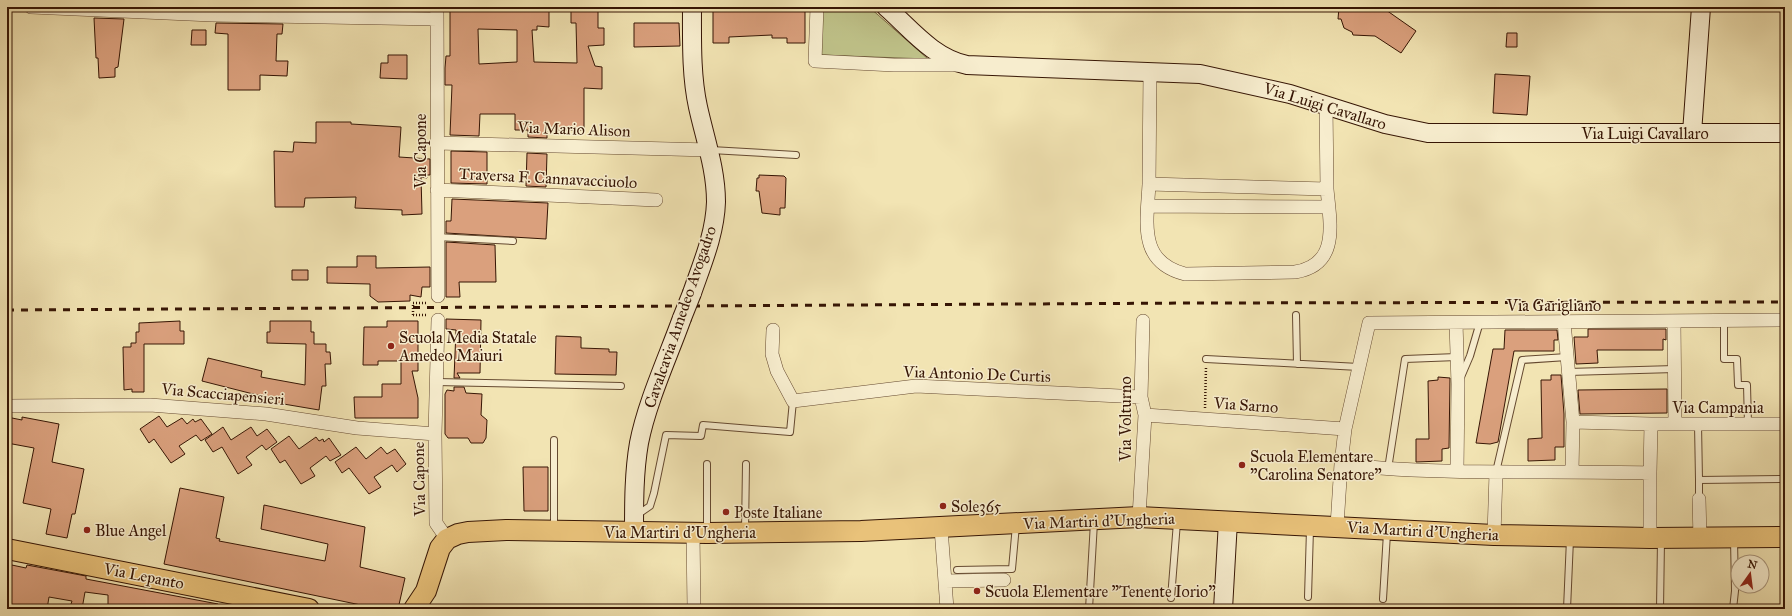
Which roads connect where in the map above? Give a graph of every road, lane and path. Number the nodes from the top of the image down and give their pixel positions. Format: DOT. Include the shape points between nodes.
graph roads {
  1 [pos="31,7"];
  2 [pos="692,7"];
  3 [pos="817,7"];
  4 [pos="886,7"];
  5 [pos="1701,7"];
  6 [pos="437,13"];
  7 [pos="967,65"];
  8 [pos="1150,71"];
  9 [pos="1326,105"];
  10 [pos="1692,133"];
  11 [pos="1785,133"];
  12 [pos="437,142"];
  13 [pos="709,150"];
  14 [pos="796,155"];
  15 [pos="1149,184"];
  16 [pos="1327,189"];
  17 [pos="437,190"];
  18 [pos="656,200"];
  19 [pos="1148,206"];
  20 [pos="1328,207"];
  21 [pos="436,237"];
  22 [pos="513,241"];
  23 [pos="438,296"];
  24 [pos="413,303"];
  25 [pos="413,315"];
  26 [pos="1296,315"];
  27 [pos="438,320"];
  28 [pos="1785,320"];
  29 [pos="1143,321"];
  30 [pos="1674,321"];
  31 [pos="1724,321"];
  32 [pos="1480,322"];
  33 [pos="1564,322"];
  34 [pos="1456,323"];
  35 [pos="773,330"];
  36 [pos="1457,357"];
  37 [pos="1567,357"];
  38 [pos="1206,359"];
  39 [pos="1296,364"];
  40 [pos="1359,367"];
  41 [pos="1675,369"];
  42 [pos="1568,372"];
  43 [pos="436,382"];
  44 [pos="1458,384"];
  45 [pos="621,386"];
  46 [pos="1141,397"];
  47 [pos="793,401"];
  48 [pos="7,406"];
  49 [pos="1145,415"];
  50 [pos="1205,419"];
  51 [pos="1573,422"];
  52 [pos="1651,424"];
  53 [pos="1676,424"];
  54 [pos="1698,424"];
  55 [pos="1748,424"];
  56 [pos="1785,424"];
  57 [pos="1345,429"];
  58 [pos="435,434"];
  59 [pos="554,440"];
  60 [pos="707,464"];
  61 [pos="746,464"];
  62 [pos="1341,464"];
  63 [pos="1388,469"];
  64 [pos="1457,471"];
  65 [pos="1572,471"];
  66 [pos="1496,473"];
  67 [pos="1650,473"];
  68 [pos="1785,479"];
  69 [pos="1699,480"];
  70 [pos="1699,499"];
  71 [pos="1139,517"];
  72 [pos="1177,518"];
  73 [pos="1094,519"];
  74 [pos="1228,521"];
  75 [pos="1017,523"];
  76 [pos="634,524"];
  77 [pos="1310,525"];
  78 [pos="1336,526"];
  79 [pos="941,528"];
  80 [pos="1387,529"];
  81 [pos="554,531"];
  82 [pos="700,532"];
  83 [pos="745,532"];
  84 [pos="1494,535"];
  85 [pos="1570,537"];
  86 [pos="1785,537"];
  87 [pos="1656,538"];
  88 [pos="1700,538"];
  89 [pos="1734,538"];
  90 [pos="447,539"];
  91 [pos="7,549"];
  92 [pos="957,570"];
  93 [pos="1004,580"];
  94 [pos="945,581"];
  95 [pos="1308,597"];
  96 [pos="1171,598"];
  97 [pos="1384,599"];
  98 [pos="427,600"];
  99 [pos="286,606"];
  100 [pos="309,609"];
  101 [pos="414,609"];
  102 [pos="694,609"];
  103 [pos="947,609"];
  104 [pos="1089,609"];
  105 [pos="1223,609"];
  106 [pos="1566,609"];
  107 [pos="1660,609"];
  108 [pos="1733,609"];
  1 -- 6 [label="street" via="212,14"];
  2 -- 13 [label="street, Cavalcavia Amedeo Avogadro" via="695,91"];
  3 -- 7 [label="street" via="815,61"];
  4 -- 7 [label="street, Via Luigi Cavallaro" via="940,56"];
  5 -- 10 [label="street"];
  6 -- 12 [label="street, Via Capone"];
  7 -- 8 [label="street, Via Luigi Cavallaro"];
  8 -- 9 [label="street, Via Luigi Cavallaro" via="1216,77 1264,87"];
  8 -- 15 [label="street"];
  9 -- 10 [label="street, Via Luigi Cavallaro" via="1385,124 1428,133"];
  9 -- 16 [label="street"];
  10 -- 11 [label="street, Via Luigi Cavallaro"];
  12 -- 13 [label="street, Via Mario Alison"];
  12 -- 17 [label="street, Via Capone"];
  13 -- 14 [label="lane"];
  13 -- 76 [label="street, Cavalcavia Amedeo Avogadro, bridge" via="714,175 715,216 709,244 643,428 637,460"];
  15 -- 16 [label="street"];
  15 -- 19 [label="street"];
  16 -- 20 [label="street"];
  17 -- 18 [label="street, Traversa F. Cannavacciuolo"];
  17 -- 21 [label="street, Via Capone"];
  19 -- 20 [label="street"];
  19 -- 20 [label="street" via="1148,241 1153,253 1161,264 1172,271 1185,274 1307,270 1317,265 1329,245"];
  21 -- 22 [label="lane"];
  21 -- 23 [label="street, Via Capone"];
  24 -- 25 [label="path, bridge"];
  26 -- 39 [label="lane"];
  27 -- 43 [label="street, Via Capone"];
  28 -- 31 [label="street, Via Garigliano"];
  29 -- 46 [label="street, Via Volturno"];
  30 -- 31 [label="street, Via Garigliano"];
  30 -- 33 [label="street, Via Garigliano"];
  30 -- 41 [label="street"];
  31 -- 55 [label="lane" via="1724,359 1737,359 1738,385 1747,385"];
  32 -- 33 [label="street, Via Garigliano"];
  32 -- 34 [label="street, Via Garigliano"];
  32 -- 44 [label="lane"];
  33 -- 37 [label="street"];
  34 -- 36 [label="street"];
  34 -- 40 [label="street, Via Garigliano" via="1368,324"];
  35 -- 47 [label="street" via="772,354 777,371"];
  36 -- 44 [label="street"];
  36 -- 63 [label="lane" via="1405,359"];
  37 -- 42 [label="street"];
  37 -- 66 [label="lane" via="1522,360"];
  38 -- 39 [label="lane"];
  38 -- 50 [label="path"];
  39 -- 40 [label="lane"];
  40 -- 57 [label="street"];
  41 -- 42 [label="lane"];
  41 -- 53 [label="street"];
  42 -- 51 [label="street"];
  43 -- 45 [label="lane"];
  43 -- 58 [label="street, Via Capone"];
  44 -- 64 [label="street"];
  46 -- 47 [label="street, Via Antonio De Curtis" via="916,386"];
  46 -- 49 [label="street, Via Volturno"];
  47 -- 76 [label="lane" via="790,432 703,425 700,436 666,435 650,506"];
  48 -- 58 [label="street, Via Scacciapensieri" via="150,405 266,414 357,428"];
  49 -- 50 [label="street, Via Sarno"];
  49 -- 71 [label="street, Via Volturno"];
  50 -- 57 [label="street, Via Sarno"];
  51 -- 52 [label="street, Via Campania"];
  51 -- 65 [label="street"];
  52 -- 53 [label="street, Via Campania"];
  52 -- 67 [label="street"];
  53 -- 54 [label="street, Via Campania"];
  54 -- 55 [label="street, Via Campania"];
  54 -- 69 [label="lane"];
  55 -- 56 [label="street, Via Campania"];
  57 -- 62 [label="street"];
  58 -- 90 [label="street, Via Capone" via="436,523"];
  59 -- 81 [label="lane"];
  60 -- 82 [label="lane"];
  61 -- 83 [label="lane"];
  62 -- 63 [label="street"];
  62 -- 78 [label="street"];
  63 -- 64 [label="street"];
  64 -- 66 [label="street"];
  65 -- 66 [label="street"];
  65 -- 67 [label="street"];
  66 -- 84 [label="street"];
  67 -- 87 [label="street"];
  68 -- 69 [label="lane"];
  69 -- 70 [label="lane"];
  70 -- 88 [label="street"];
  71 -- 72 [label="main road, Via Martiri d'Ungheria"];
  71 -- 73 [label="main road, Via Martiri d'Ungheria"];
  72 -- 74 [label="main road, Via Martiri d'Ungheria"];
  72 -- 96 [label="lane"];
  73 -- 75 [label="main road, Via Martiri d'Ungheria"];
  73 -- 104 [label="lane"];
  74 -- 77 [label="main road, Via Martiri d'Ungheria"];
  74 -- 105 [label="street"];
  75 -- 79 [label="main road, Via Martiri d'Ungheria"];
  75 -- 92 [label="lane" via="1012,569"];
  76 -- 81 [label="main road, Via Martiri d'Ungheria"];
  76 -- 82 [label="main road, Via Martiri d'Ungheria"];
  77 -- 78 [label="main road, Via Martiri d'Ungheria"];
  77 -- 95 [label="lane"];
  78 -- 80 [label="main road, Via Martiri d'Ungheria"];
  79 -- 83 [label="main road, Via Martiri d'Ungheria"];
  79 -- 94 [label="street"];
  80 -- 84 [label="main road, Via Martiri d'Ungheria"];
  80 -- 97 [label="lane"];
  81 -- 90 [label="main road, Via Martiri d'Ungheria" via="468,532"];
  82 -- 83 [label="main road, Via Martiri d'Ungheria"];
  82 -- 102 [label="street"];
  84 -- 85 [label="main road, Via Martiri d'Ungheria"];
  85 -- 87 [label="main road, Via Martiri d'Ungheria"];
  85 -- 106 [label="lane"];
  86 -- 89 [label="main road, Via Martiri d'Ungheria"];
  87 -- 88 [label="main road, Via Martiri d'Ungheria"];
  87 -- 107 [label="lane"];
  88 -- 89 [label="main road, Via Martiri d'Ungheria"];
  89 -- 108 [label="lane"];
  90 -- 98 [label="main road" via="436,555"];
  91 -- 99 [label="main road, Via Lepanto"];
  93 -- 94 [label="street"];
  94 -- 103 [label="street"];
  98 -- 101 [label="main road"];
  99 -- 100 [label="main road, Via Lepanto"];
}
